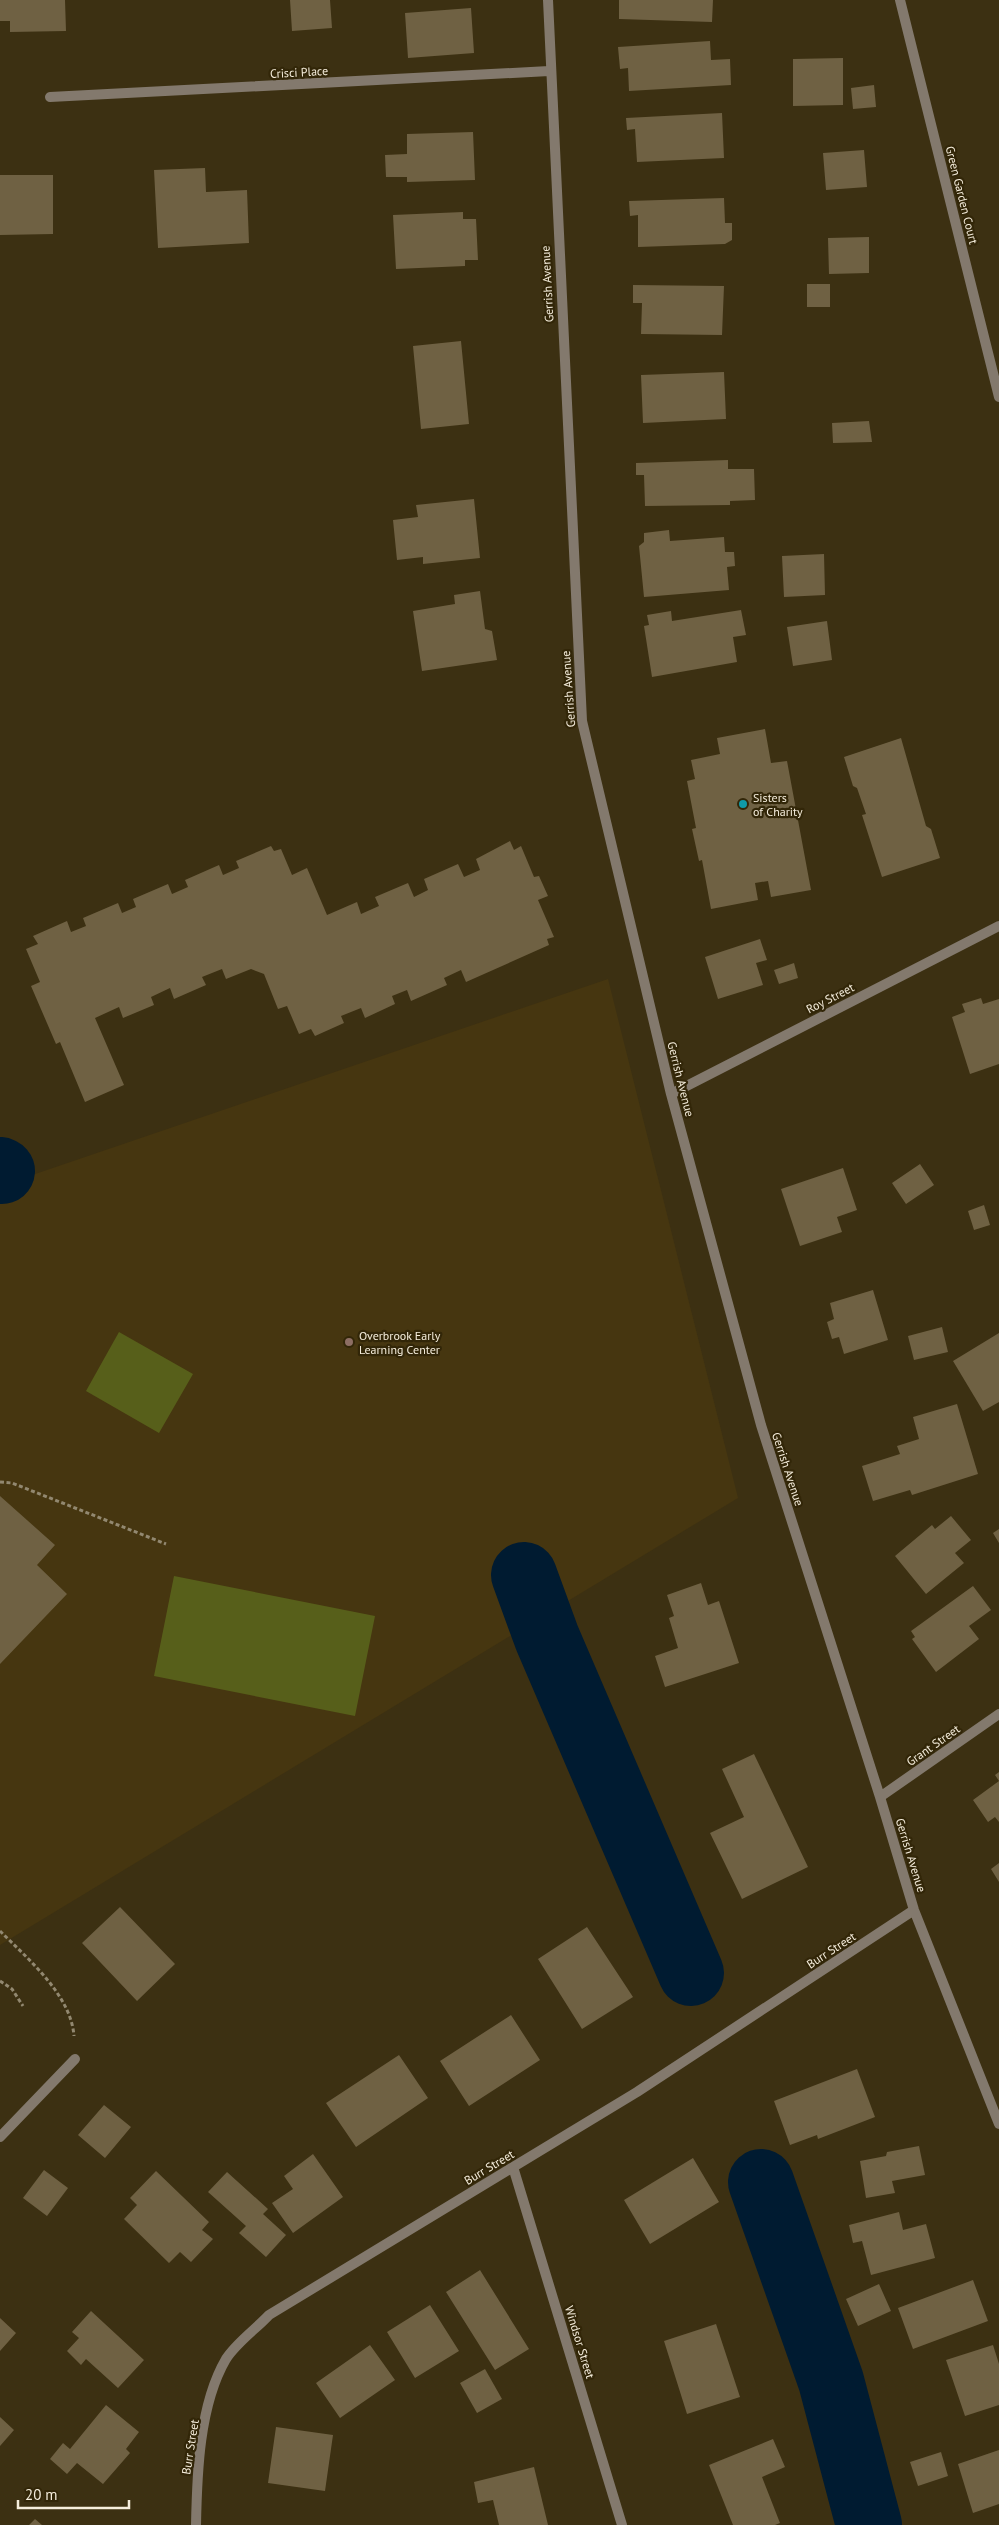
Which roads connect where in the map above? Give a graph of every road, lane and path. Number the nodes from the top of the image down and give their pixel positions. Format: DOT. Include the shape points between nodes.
graph roads {
  1 [pos="548,0"];
  2 [pos="900,0"];
  3 [pos="549,71"];
  4 [pos="50,97"];
  5 [pos="999,397"];
  6 [pos="999,926"];
  7 [pos="672,1094"];
  8 [pos="0,1482"];
  9 [pos="166,1544"];
  10 [pos="999,1714"];
  11 [pos="880,1796"];
  12 [pos="914,1910"];
  13 [pos="0,1931"];
  14 [pos="0,1981"];
  15 [pos="23,2006"];
  16 [pos="75,2059"];
  17 [pos="999,2124"];
  18 [pos="0,2137"];
  19 [pos="513,2167"];
  20 [pos="196,2525"];
  21 [pos="622,2525"];
  1 -- 3 [label="street, Gerrish Avenue"];
  2 -- 5 [label="street, Green Garden Court"];
  3 -- 4 [label="street, Crisci Place"];
  3 -- 7 [label="street, Gerrish Avenue" via="582,721"];
  6 -- 7 [label="street, Roy Street"];
  7 -- 11 [label="street, Gerrish Avenue" via="761,1425"];
  8 -- 9 [label="path" via="12,1483"];
  10 -- 11 [label="street, Grant Street"];
  11 -- 12 [label="street, Gerrish Avenue"];
  12 -- 17 [label="street, Gerrish Avenue"];
  12 -- 19 [label="street, Burr Street" via="637,2092"];
  13 -- 16 [label="path" via="66,2005 73,2023"];
  14 -- 15 [label="path" via="12,1989"];
  16 -- 18 [label="street"];
  19 -- 20 [label="street, Burr Street" via="269,2315 227,2358 210,2401 203,2437 197,2477"];
  19 -- 21 [label="street, Windsor Street"];
}
